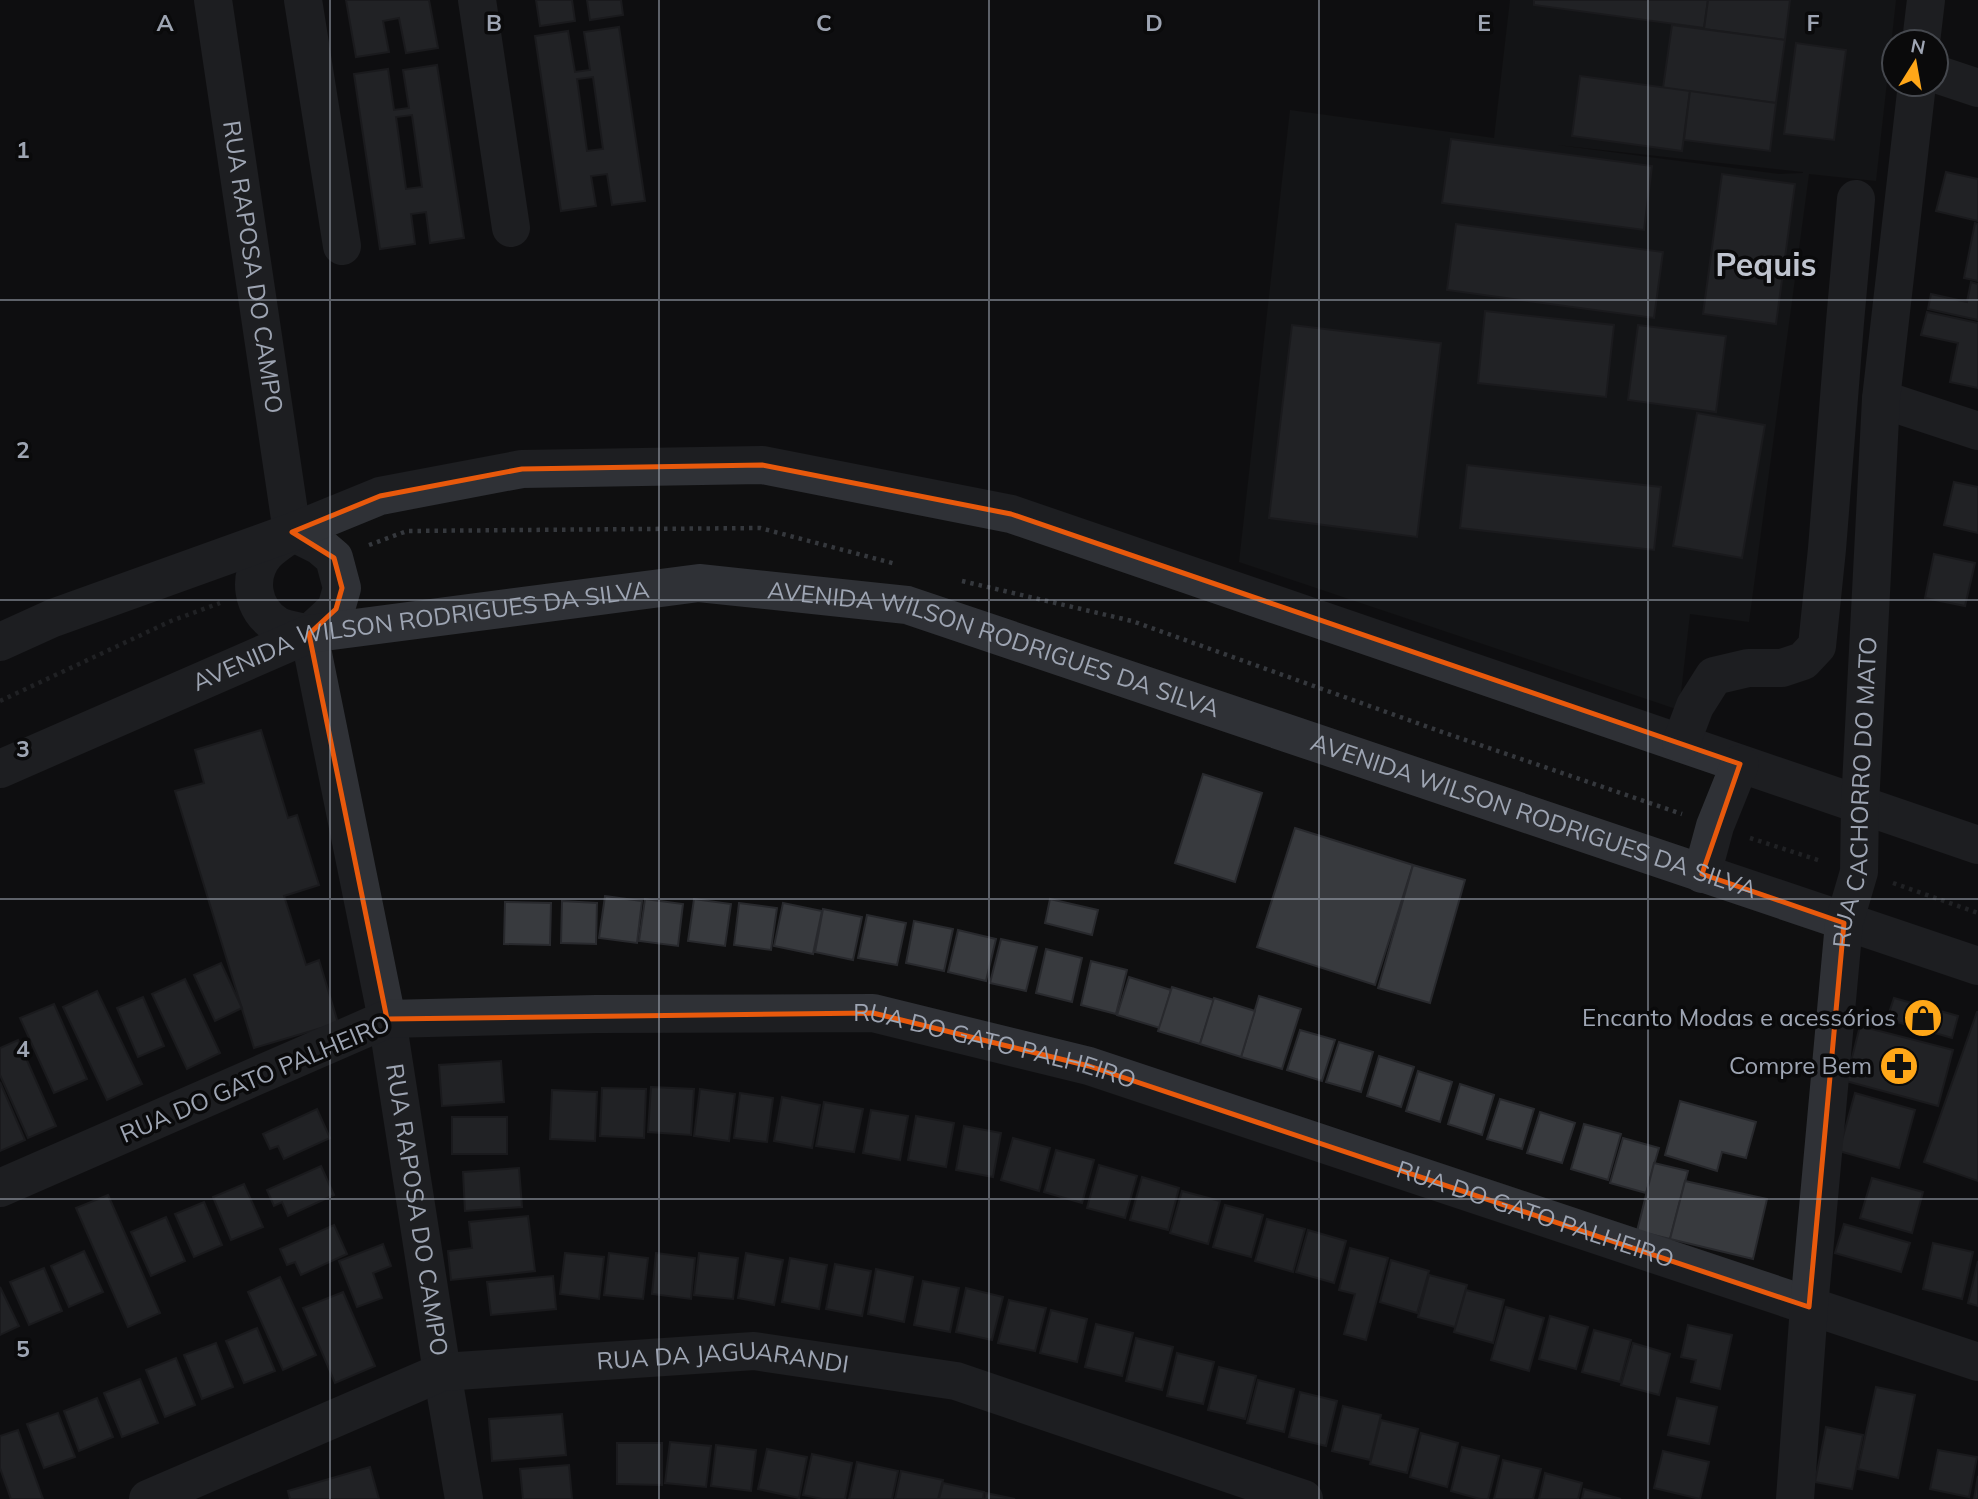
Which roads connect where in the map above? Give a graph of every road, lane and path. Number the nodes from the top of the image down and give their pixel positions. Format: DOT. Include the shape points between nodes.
graph roads {
  1 [pos="213,0"];
  2 [pos="303,0"];
  3 [pos="477,0"];
  4 [pos="1926,0"];
  5 [pos="1923,28"];
  6 [pos="1950,79"];
  7 [pos="1978,88"];
  8 [pos="1915,98"];
  9 [pos="1856,199"];
  10 [pos="511,228"];
  11 [pos="342,246"];
  12 [pos="1881,399"];
  13 [pos="1978,431"];
  14 [pos="292,533"];
  15 [pos="309,634"];
  16 [pos="0,642"];
  17 [pos="1681,743"];
  18 [pos="1740,764"];
  19 [pos="0,769"];
  20 [pos="1860,804"];
  21 [pos="1978,845"];
  22 [pos="1702,874"];
  23 [pos="1844,923"];
  24 [pos="1978,966"];
  25 [pos="387,1019"];
  26 [pos="0,1188"];
  27 [pos="1809,1307"];
  28 [pos="1978,1363"];
  29 [pos="442,1372"];
  30 [pos="148,1499"];
  31 [pos="464,1499"];
  32 [pos="1304,1499"];
  33 [pos="1795,1499"];
  1 -- 14 [label="street, RUA RAPOSA DO CAMPO"];
  2 -- 11 [label="street"];
  3 -- 10 [label="street"];
  4 -- 5 [label="street"];
  6 -- 7 [label="street"];
  8 -- 12 [label="street, RUA CACHORRO DO MATO"];
  9 -- 17 [label="street" via="1817,646 1803,661 1782,668 1748,668 1714,676 1695,706"];
  12 -- 13 [label="street"];
  12 -- 20 [label="street, RUA CACHORRO DO MATO"];
  14 -- 15 [label="street" via="334,558 342,588 336,609"];
  14 -- 15 [label="street" via="266,553 253,590 261,612 279,626"];
  14 -- 16 [label="street" via="53,618"];
  14 -- 17 [label="street" via="380,496 522,469 762,465 1011,514"];
  15 -- 19 [label="street, AVENIDA WILSON RODRIGUES DA SILVA"];
  15 -- 22 [label="street, AVENIDA WILSON RODRIGUES DA SILVA" via="699,583 908,606"];
  15 -- 25 [label="street, RUA RAPOSA DO CAMPO"];
  17 -- 18 [label="street"];
  18 -- 20 [label="street"];
  18 -- 22 [label="street"];
  20 -- 21 [label="street"];
  20 -- 23 [label="street, RUA CACHORRO DO MATO" via="1859,872"];
  22 -- 23 [label="street, AVENIDA WILSON RODRIGUES DA SILVA"];
  23 -- 24 [label="street, AVENIDA WILSON RODRIGUES DA SILVA"];
  23 -- 27 [label="street, RUA CACHORRO DO MATO"];
  25 -- 26 [label="street, RUA DO GATO PALHEIRO"];
  25 -- 27 [label="street, RUA DO GATO PALHEIRO" via="873,1013 1089,1066"];
  25 -- 29 [label="street, RUA RAPOSA DO CAMPO"];
  27 -- 28 [label="street, RUA DO GATO PALHEIRO"];
  27 -- 33 [label="street, RUA CACHORRO DO MATO"];
  29 -- 30 [label="street, RUA DA JAGUARANDI"];
  29 -- 31 [label="street, RUA RAPOSA DO CAMPO"];
  29 -- 32 [label="street, RUA DA JAGUARANDI" via="768,1353 956,1381"];
}
